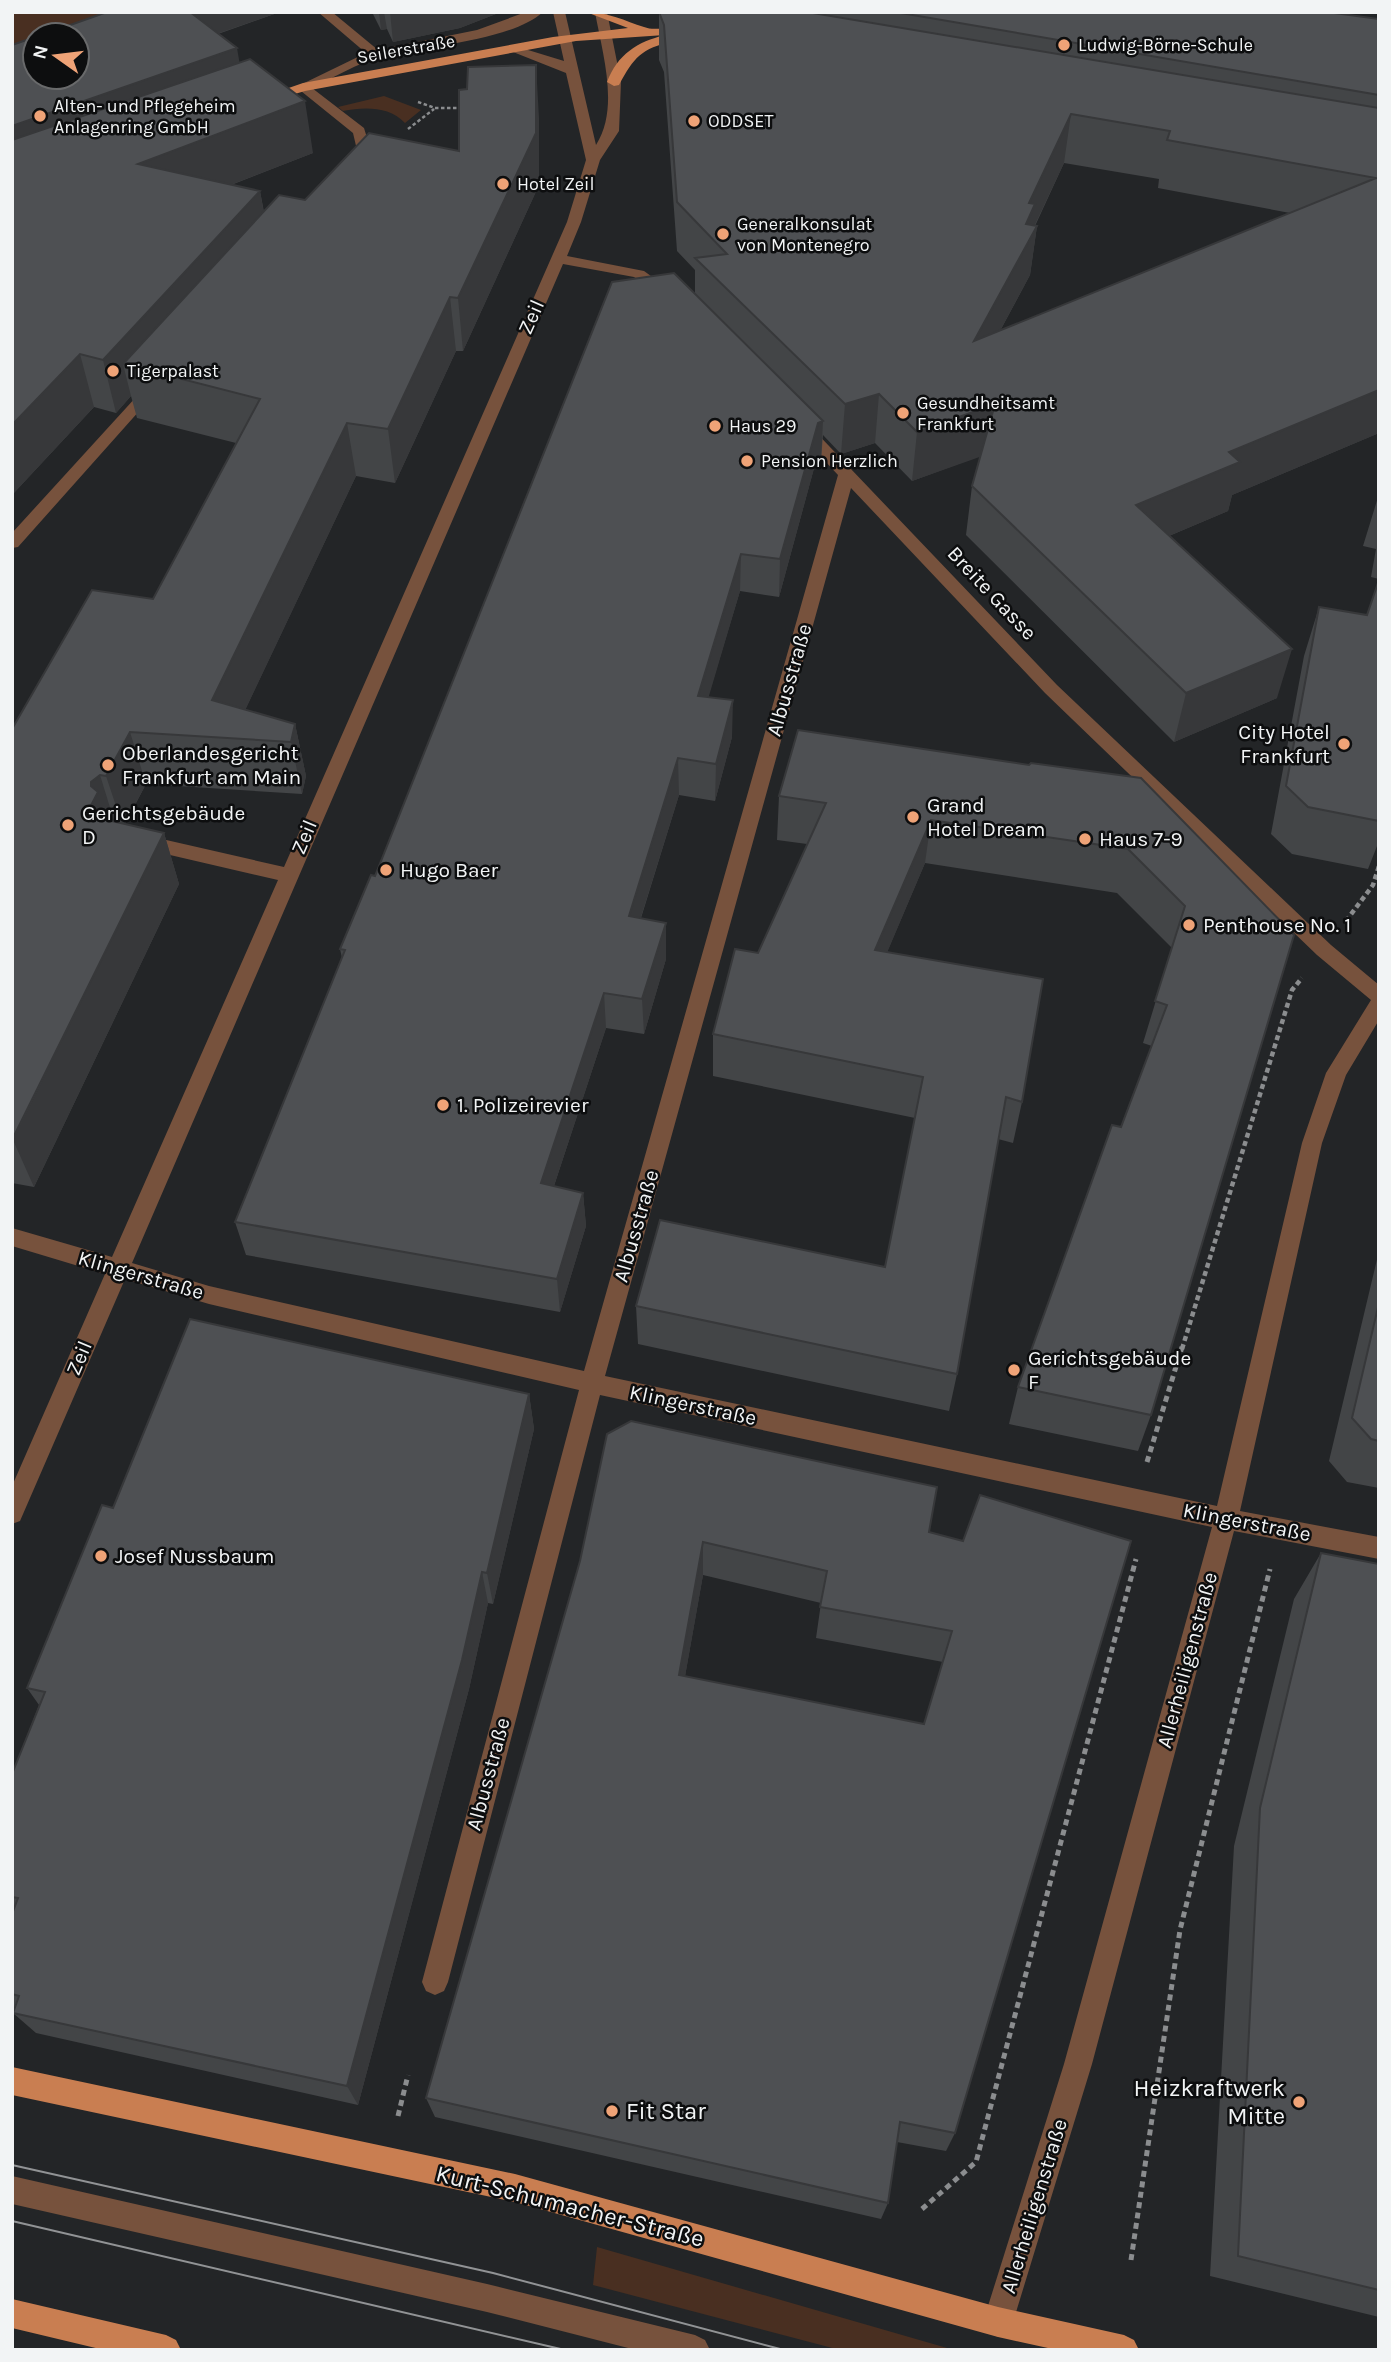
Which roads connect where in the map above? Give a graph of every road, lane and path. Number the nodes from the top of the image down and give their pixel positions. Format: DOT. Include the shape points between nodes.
graph roads {
  1 [pos="324,12"];
  2 [pos="537,12"];
  3 [pos="559,12"];
  4 [pos="599,14"];
  5 [pos="670,30"];
  6 [pos="607,36"];
  7 [pos="567,40"];
  8 [pos="515,50"];
  9 [pos="375,54"];
  10 [pos="575,72"];
  11 [pos="614,82"];
  12 [pos="303,87"];
  13 [pos="468,98"];
  14 [pos="413,100"];
  15 [pos="253,103"];
  16 [pos="435,108"];
  17 [pos="408,130"];
  18 [pos="593,160"];
  19 [pos="346,171"];
  20 [pos="556,258"];
  21 [pos="681,305"];
  22 [pos="161,378"];
  23 [pos="790,415"];
  24 [pos="847,473"];
  25 [pos="12,543"];
  26 [pos="118,836"];
  27 [pos="1379,866"];
  28 [pos="288,875"];
  29 [pos="1324,950"];
  30 [pos="1379,996"];
  31 [pos="1379,1003"];
  32 [pos="12,1237"];
  33 [pos="116,1270"];
  34 [pos="592,1384"];
  35 [pos="1146,1466"];
  36 [pos="12,1513"];
  37 [pos="1226,1519"];
  38 [pos="1379,1548"];
  39 [pos="1136,1559"];
  40 [pos="1271,1565"];
  41 [pos="435,1982"];
  42 [pos="408,2075"];
  43 [pos="12,2081"];
  44 [pos="398,2116"];
  45 [pos="12,2190"];
  46 [pos="922,2209"];
  47 [pos="1131,2260"];
  48 [pos="12,2313"];
  49 [pos="998,2322"];
  50 [pos="166,2350"];
  51 [pos="695,2350"];
  52 [pos="1124,2350"];
  1 -- 9 [label="street"];
  2 -- 9 [label="street, Seilerstraße" via="500,29 446,43"];
  3 -- 7 [label="street, Zeil"];
  4 -- 5 [label="main road" via="628,26"];
  4 -- 6 [label="street, Zeil"];
  5 -- 6 [label="main road, Seilerstraße"];
  5 -- 11 [label="main road" via="707,36 680,36 644,45 619,67"];
  6 -- 7 [label="main road, Seilerstraße"];
  6 -- 11 [label="street, Zeil"];
  7 -- 8 [label="main road, Seilerstraße"];
  7 -- 10 [label="street, Zeil"];
  8 -- 10 [label="street, Seilerstraße"];
  8 -- 12 [label="main road, Seilerstraße"];
  9 -- 12 [label="street, Seilerstraße"];
  10 -- 18 [label="street, Zeil"];
  11 -- 18 [label="street, Zeil" via="612,131"];
  12 -- 15 [label="main road, Seilerstraße"];
  12 -- 19 [label="street" via="359,131 364,151"];
  13 -- 16 [label="path" via="464,108"];
  14 -- 16 [label="path"];
  16 -- 17 [label="path"];
  18 -- 20 [label="street, Zeil" via="578,210"];
  20 -- 21 [label="street" via="639,274"];
  20 -- 28 [label="street, Zeil"];
  22 -- 25 [label="street"];
  23 -- 24 [label="street, Breite Gasse"];
  24 -- 29 [label="street, Breite Gasse" via="1051,689"];
  24 -- 34 [label="street, Albusstraße"];
  26 -- 28 [label="street"];
  27 -- 29 [label="path" via="1373,886"];
  28 -- 33 [label="street, Zeil"];
  29 -- 30 [label="street, Breite Gasse"];
  29 -- 35 [label="path" via="1292,990"];
  31 -- 37 [label="street, Allerheiligenstraße" via="1335,1073 1316,1131"];
  32 -- 33 [label="street, Klingerstraße"];
  33 -- 34 [label="street, Klingerstraße"];
  33 -- 36 [label="street, Zeil"];
  34 -- 37 [label="street, Klingerstraße"];
  34 -- 41 [label="street, Albusstraße"];
  37 -- 38 [label="street, Klingerstraße"];
  37 -- 49 [label="street, Allerheiligenstraße" via="1078,2064"];
  39 -- 46 [label="path" via="975,2162"];
  40 -- 47 [label="path" via="1180,1930"];
  42 -- 44 [label="path"];
  43 -- 49 [label="main road, Kurt-Schumacher-Straße" via="515,2188"];
  45 -- 51 [label="street"];
  48 -- 50 [label="main road"];
  49 -- 52 [label="main road, Kurt-Schumacher-Straße"];
}
